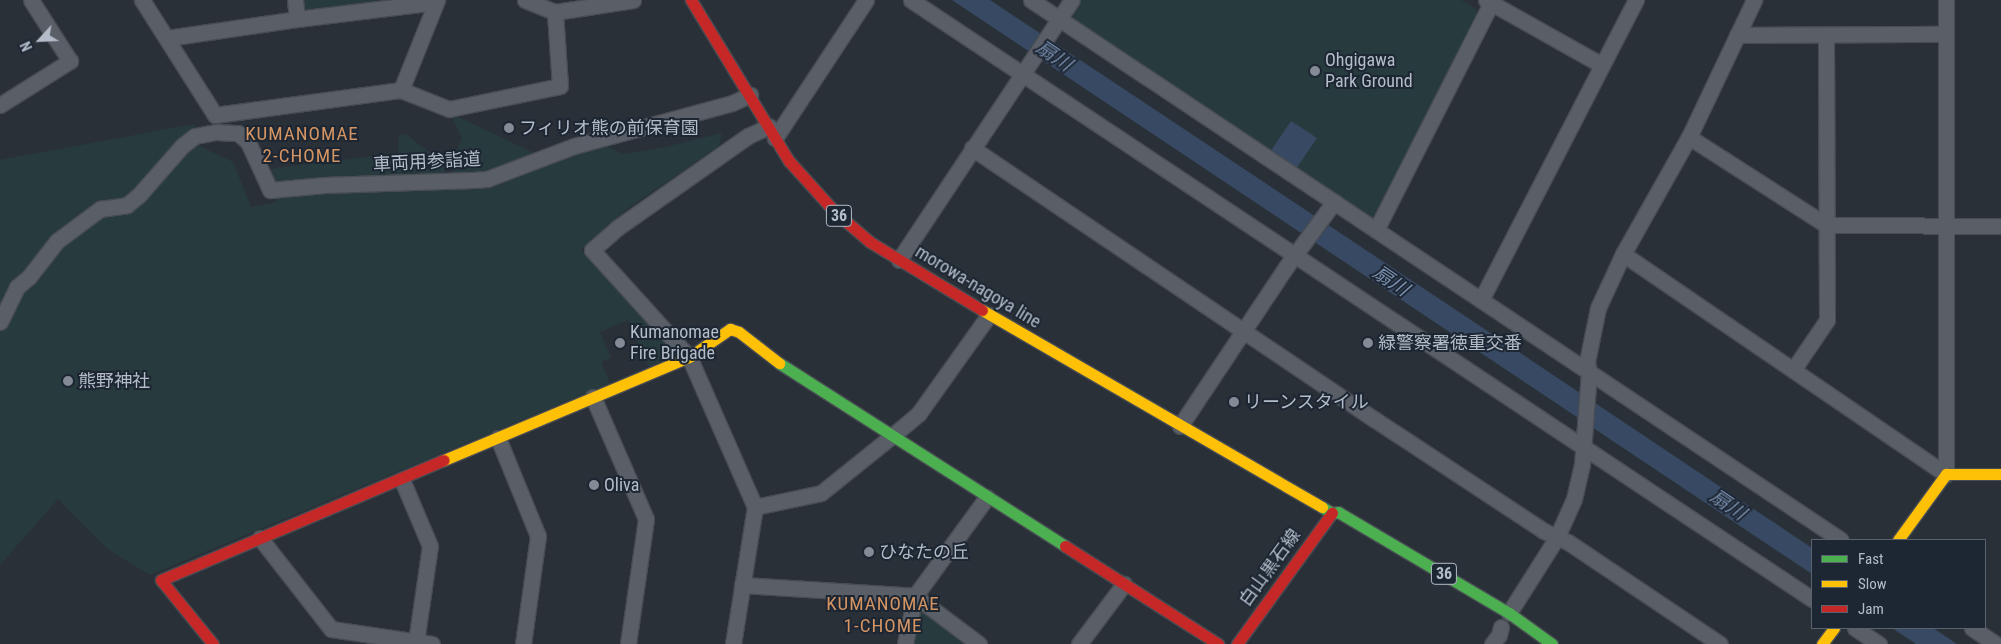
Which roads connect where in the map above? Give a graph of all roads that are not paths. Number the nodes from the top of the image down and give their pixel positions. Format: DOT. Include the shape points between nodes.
graph roads {
  1 [pos="31,0"];
  2 [pos="142,0"];
  3 [pos="295,0"];
  4 [pos="526,0"];
  5 [pos="633,0"];
  6 [pos="691,0"];
  7 [pos="866,0"];
  8 [pos="911,0"];
  9 [pos="1031,0"];
  10 [pos="1072,0"];
  11 [pos="1636,0"];
  12 [pos="1754,0"];
  13 [pos="1946,0"];
  14 [pos="436,1"];
  15 [pos="1488,2"];
  16 [pos="555,12"];
  17 [pos="1059,18"];
  18 [pos="297,19"];
  19 [pos="1946,34"];
  20 [pos="1737,36"];
  21 [pos="1826,36"];
  22 [pos="167,38"];
  23 [pos="1602,65"];
  24 [pos="1022,73"];
  25 [pos="401,90"];
  26 [pos="750,95"];
  27 [pos="0,105"];
  28 [pos="772,132"];
  29 [pos="1689,137"];
  30 [pos="972,148"];
  31 [pos="1334,202"];
  32 [pos="1826,225"];
  33 [pos="1947,226"];
  34 [pos="2001,226"];
  35 [pos="1376,230"];
  36 [pos="1296,254"];
  37 [pos="1623,254"];
  38 [pos="898,260"];
  39 [pos="1481,300"];
  40 [pos="989,315"];
  41 [pos="0,322"];
  42 [pos="1243,332"];
  43 [pos="689,357"];
  44 [pos="1793,370"];
  45 [pos="1590,371"];
  46 [pos="593,398"];
  47 [pos="1180,426"];
  48 [pos="892,436"];
  49 [pos="498,438"];
  50 [pos="1583,447"];
  51 [pos="1946,474"];
  52 [pos="2001,474"];
  53 [pos="402,480"];
  54 [pos="987,497"];
  55 [pos="755,507"];
  56 [pos="1333,518"];
  57 [pos="1557,537"];
  58 [pos="260,538"];
  59 [pos="1839,539"];
  60 [pos="1899,539"];
  61 [pos="1124,584"];
  62 [pos="742,585"];
  63 [pos="915,596"];
  64 [pos="1811,598"];
  65 [pos="1509,613"];
  66 [pos="1502,628"];
  67 [pos="1833,629"];
  68 [pos="1856,629"];
  69 [pos="1974,629"];
  70 [pos="416,642"];
  71 [pos="213,644"];
  72 [pos="432,644"];
  73 [pos="523,644"];
  74 [pos="628,644"];
  75 [pos="733,644"];
  76 [pos="906,644"];
  77 [pos="979,644"];
  78 [pos="1079,644"];
  79 [pos="1218,644"];
  80 [pos="1237,644"];
  81 [pos="1492,644"];
  82 [pos="1552,644"];
  83 [pos="1720,644"];
  84 [pos="1822,644"];
  85 [pos="1879,644"];
  86 [pos="1996,644"];
  1 -- 27 [label="street" via="70,61"];
  2 -- 22 [label="street"];
  3 -- 18 [label="street"];
  4 -- 16 [label="street"];
  5 -- 16 [label="street"];
  6 -- 26 [label="street, morowa-nagoya line / 36"];
  7 -- 28 [label="street"];
  8 -- 24 [label="street"];
  9 -- 17 [label="street"];
  10 -- 17 [label="street"];
  11 -- 23 [label="street"];
  12 -- 20 [label="street"];
  13 -- 19 [label="street"];
  14 -- 18 [label="street"];
  14 -- 25 [label="street"];
  15 -- 23 [label="street"];
  15 -- 35 [label="street"];
  16 -- 25 [label="street" via="560,86 449,110"];
  17 -- 24 [label="street"];
  17 -- 31 [label="street"];
  18 -- 22 [label="street"];
  19 -- 21 [label="street"];
  19 -- 33 [label="street"];
  20 -- 21 [label="street"];
  20 -- 29 [label="street"];
  21 -- 32 [label="street"];
  22 -- 25 [label="street" via="215,115"];
  23 -- 39 [label="street"];
  24 -- 30 [label="street"];
  24 -- 36 [label="street"];
  26 -- 28 [label="street, morowa-nagoya line / 36"];
  26 -- 41 [label="street, 車両用参詣道" via="732,103 574,146 487,179 474,180 270,190 248,142 238,133 216,132 195,136 182,146 139,196 126,205 100,209 58,241 17,287"];
  28 -- 38 [label="street, morowa-nagoya line / 36" via="789,161 835,212 863,237"];
  28 -- 43 [label="street" via="748,136 592,250"];
  29 -- 32 [label="street"];
  29 -- 37 [label="street"];
  30 -- 38 [label="street"];
  30 -- 42 [label="street"];
  31 -- 35 [label="street"];
  31 -- 36 [label="street"];
  32 -- 33 [label="street"];
  32 -- 44 [label="street" via="1827,320"];
  33 -- 34 [label="street"];
  33 -- 51 [label="street"];
  35 -- 39 [label="street"];
  36 -- 42 [label="street"];
  36 -- 50 [label="street"];
  37 -- 44 [label="street"];
  37 -- 45 [label="street" via="1598,308 1587,362"];
  38 -- 40 [label="street, morowa-nagoya line / 36"];
  39 -- 45 [label="street"];
  40 -- 47 [label="street, morowa-nagoya line / 36"];
  40 -- 48 [label="street" via="918,413"];
  42 -- 47 [label="street"];
  42 -- 57 [label="street"];
  43 -- 46 [label="street"];
  43 -- 48 [label="street" via="721,334 735,330 788,370"];
  43 -- 55 [label="street"];
  44 -- 51 [label="street"];
  45 -- 50 [label="street"];
  45 -- 59 [label="street"];
  46 -- 49 [label="street"];
  46 -- 74 [label="street" via="646,519"];
  47 -- 56 [label="street, morowa-nagoya line / 36"];
  48 -- 54 [label="street"];
  48 -- 55 [label="street" via="821,493"];
  49 -- 53 [label="street"];
  49 -- 73 [label="street" via="538,536"];
  50 -- 57 [label="street" via="1574,499"];
  50 -- 64 [label="street"];
  51 -- 52 [label="street"];
  51 -- 60 [label="street"];
  53 -- 58 [label="street"];
  53 -- 70 [label="street" via="430,546"];
  54 -- 61 [label="street"];
  54 -- 63 [label="street"];
  55 -- 62 [label="street"];
  56 -- 65 [label="street, morowa-nagoya line / 36" via="1338,512"];
  56 -- 80 [label="street, 白山黒石線"];
  57 -- 65 [label="street"];
  57 -- 83 [label="street"];
  58 -- 70 [label="street" via="331,629"];
  58 -- 71 [label="street" via="161,580"];
  61 -- 78 [label="street"];
  61 -- 79 [label="street"];
  62 -- 63 [label="street"];
  62 -- 75 [label="street"];
  63 -- 76 [label="street"];
  63 -- 77 [label="street"];
  65 -- 82 [label="street, morowa-nagoya line / 36"];
  66 -- 81 [label="street"];
  67 -- 84 [label="street"];
  68 -- 85 [label="street"];
  69 -- 86 [label="street"];
  70 -- 72 [label="street"];
}
